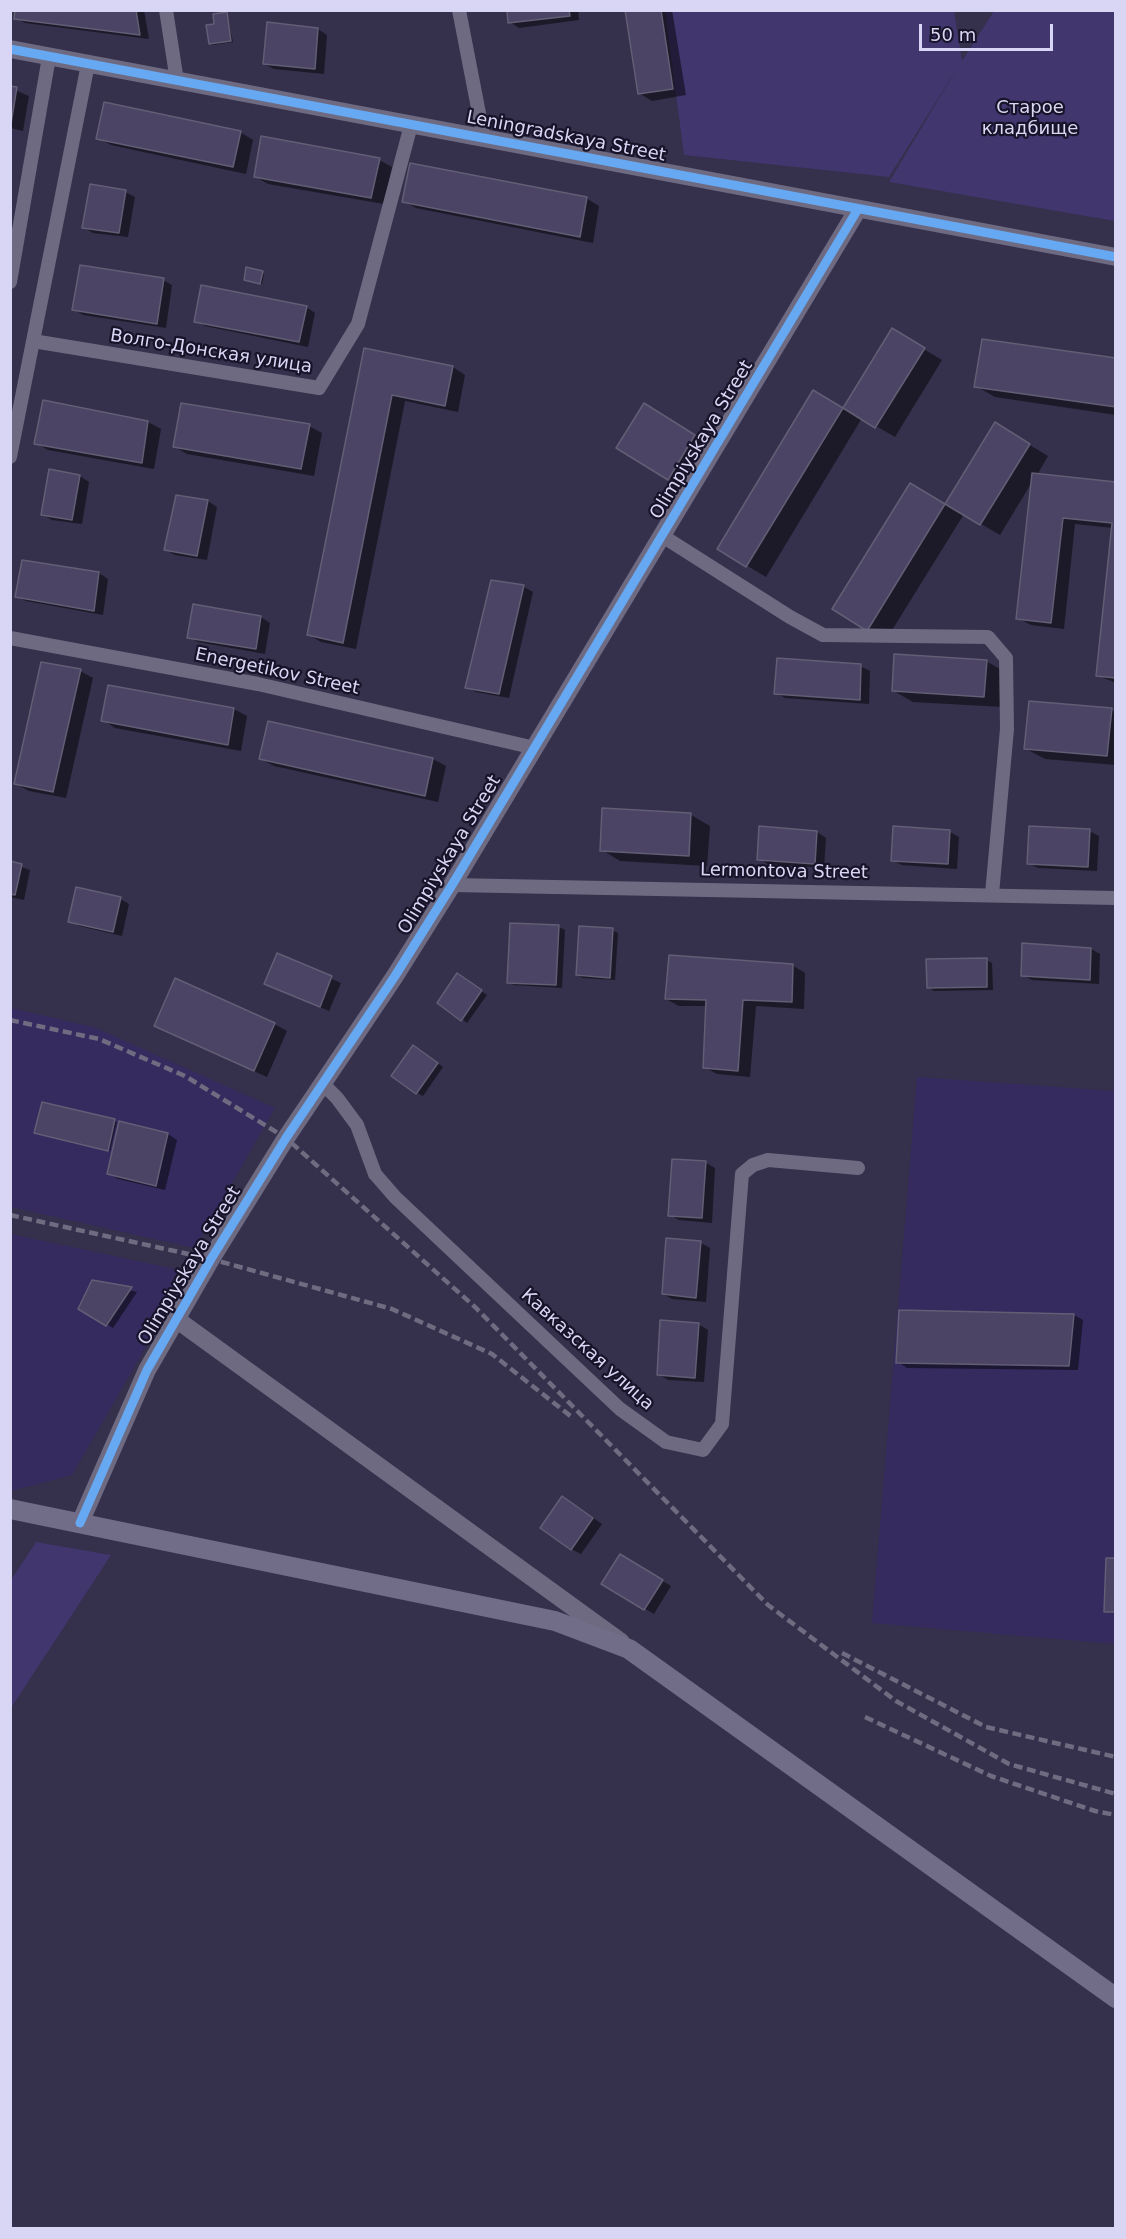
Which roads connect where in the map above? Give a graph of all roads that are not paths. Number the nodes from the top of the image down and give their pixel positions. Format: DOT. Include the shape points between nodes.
graph roads {
  1 [pos="166,10"];
  2 [pos="459,10"];
  3 [pos="10,50"];
  4 [pos="49,57"];
  5 [pos="88,64"];
  6 [pos="177,81"];
  7 [pos="411,125"];
  8 [pos="484,139"];
  9 [pos="858,209"];
  10 [pos="1116,257"];
  11 [pos="10,282"];
  12 [pos="33,341"];
  13 [pos="10,457"];
  14 [pos="664,537"];
  15 [pos="10,638"];
  16 [pos="535,748"];
  17 [pos="452,885"];
  18 [pos="992,894"];
  19 [pos="1116,898"];
  20 [pos="322,1083"];
  21 [pos="858,1168"];
  22 [pos="176,1319"];
  23 [pos="10,1509"];
  24 [pos="80,1523"];
  25 [pos="630,1649"];
  26 [pos="1116,1998"];
  1 -- 6 [label="street"];
  2 -- 8 [label="street"];
  3 -- 4 [label="street, Leningradskaya Street"];
  4 -- 5 [label="street, Leningradskaya Street"];
  4 -- 11 [label="street"];
  5 -- 6 [label="street, Leningradskaya Street"];
  5 -- 12 [label="street"];
  6 -- 7 [label="street, Leningradskaya Street"];
  7 -- 8 [label="street, Leningradskaya Street"];
  7 -- 12 [label="street, Волго-Донская улица" via="358,324 319,388"];
  8 -- 9 [label="street, Leningradskaya Street"];
  9 -- 10 [label="street, Leningradskaya Street"];
  9 -- 14 [label="street, Olimpiyskaya Street"];
  12 -- 13 [label="street"];
  14 -- 16 [label="street, Olimpiyskaya Street"];
  14 -- 18 [label="street" via="823,635 988,637 1006,658 1007,729"];
  15 -- 16 [label="street, Energetikov Street" via="258,684"];
  16 -- 17 [label="street, Olimpiyskaya Street"];
  17 -- 18 [label="street, Lermontova Street"];
  17 -- 20 [label="street, Olimpiyskaya Street"];
  18 -- 19 [label="street, Lermontova Street"];
  20 -- 21 [label="street, Кавказская улица" via="357,1125 375,1174 395,1197 620,1409 666,1442 703,1450 722,1424 742,1174 768,1160"];
  20 -- 22 [label="street, Olimpiyskaya Street"];
  22 -- 24 [label="street, Olimpiyskaya Street" via="147,1370"];
  22 -- 25 [label="street"];
  23 -- 24 [label="main road"];
  24 -- 25 [label="main road" via="555,1621"];
  25 -- 26 [label="main road"];
}
